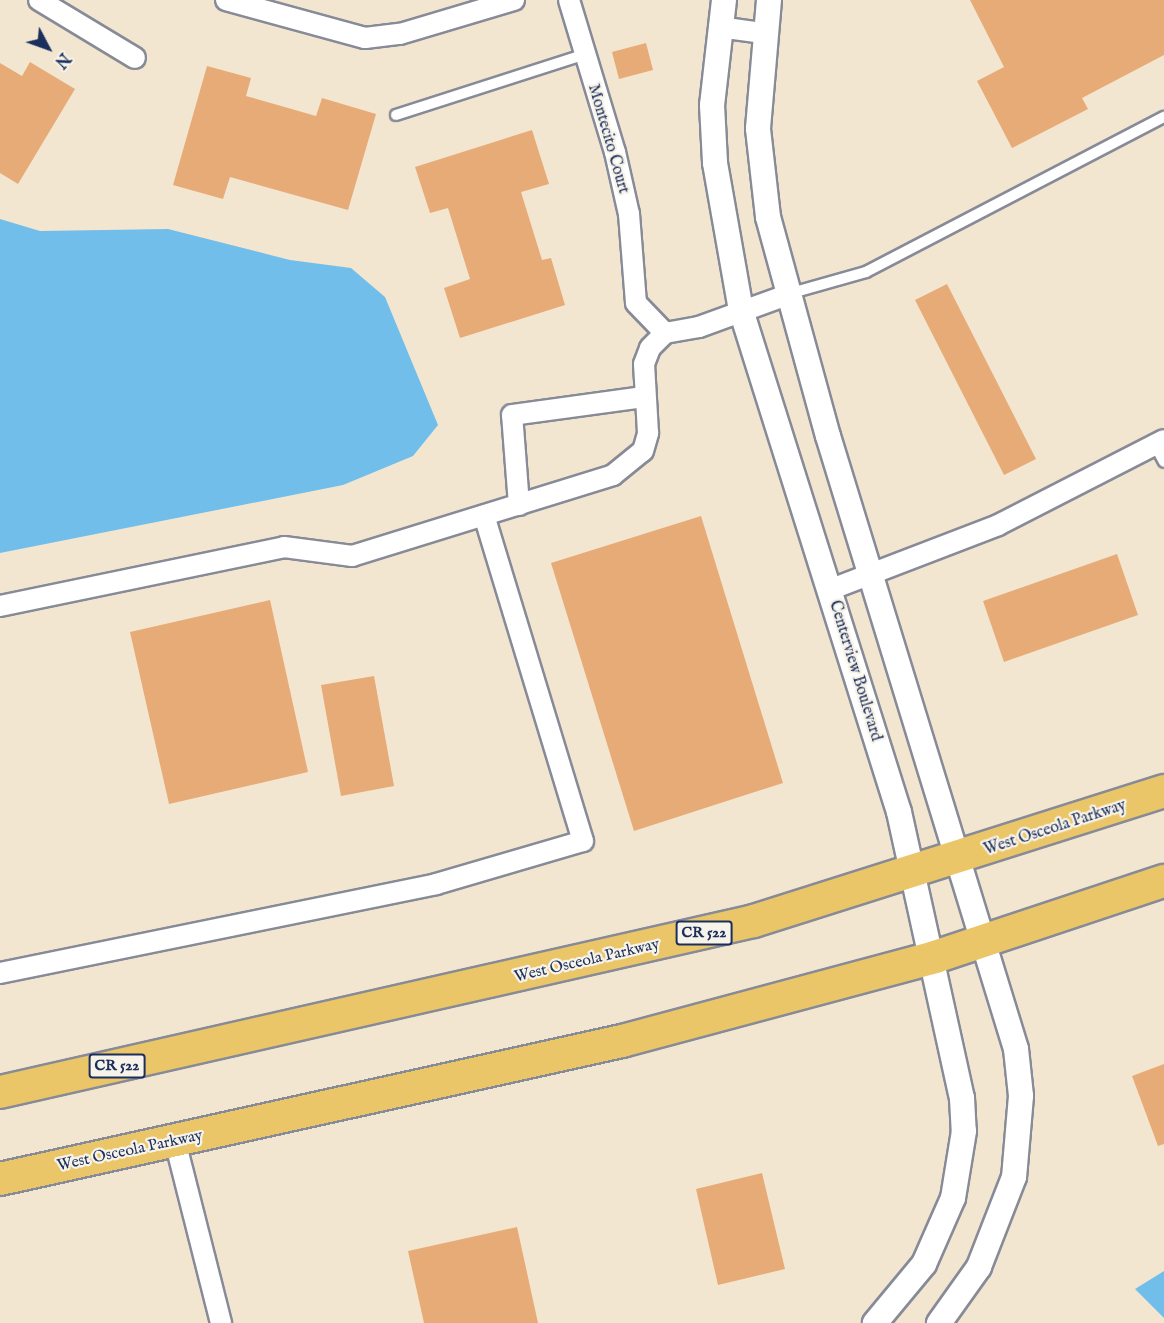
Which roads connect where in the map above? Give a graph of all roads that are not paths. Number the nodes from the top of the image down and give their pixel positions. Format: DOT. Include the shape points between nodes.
graph roads {
  1 [pos="39,0"];
  2 [pos="226,0"];
  3 [pos="514,0"];
  4 [pos="569,0"];
  5 [pos="723,0"];
  6 [pos="768,0"];
  7 [pos="718,27"];
  8 [pos="762,33"];
  9 [pos="583,55"];
  10 [pos="135,58"];
  11 [pos="396,115"];
  12 [pos="1164,117"];
  13 [pos="787,295"];
  14 [pos="741,310"];
  15 [pos="665,333"];
  16 [pos="643,397"];
  17 [pos="1161,449"];
  18 [pos="519,505"];
  19 [pos="484,516"];
  20 [pos="873,573"];
  21 [pos="829,590"];
  22 [pos="0,606"];
  23 [pos="1164,791"];
  24 [pos="961,859"];
  25 [pos="915,874"];
  26 [pos="1164,881"];
  27 [pos="986,941"];
  28 [pos="935,957"];
  29 [pos="0,973"];
  30 [pos="0,1092"];
  31 [pos="175,1141"];
  32 [pos="0,1179"];
  33 [pos="887,1319"];
  34 [pos="221,1323"];
  35 [pos="939,1323"];
  1 -- 10 [label="street"];
  2 -- 3 [label="street" via="365,38 400,34"];
  4 -- 9 [label="street, Montecito Court"];
  5 -- 7 [label="street, Centerview Boulevard"];
  6 -- 8 [label="street"];
  7 -- 8 [label="street"];
  7 -- 14 [label="street, Centerview Boulevard" via="712,105 715,163"];
  8 -- 13 [label="street" via="762,177"];
  9 -- 11 [label="lane"];
  9 -- 15 [label="street, Montecito Court" via="629,214 636,303"];
  12 -- 13 [label="lane" via="866,272"];
  13 -- 14 [label="street"];
  13 -- 20 [label="street"];
  14 -- 15 [label="street"];
  14 -- 21 [label="street, Centerview Boulevard"];
  15 -- 16 [label="street" via="650,348"];
  16 -- 18 [label="street" via="648,432 643,451 631,465"];
  16 -- 18 [label="street" via="512,416"];
  17 -- 20 [label="street" via="998,525"];
  18 -- 19 [label="street"];
  19 -- 22 [label="street" via="352,556 284,547"];
  19 -- 29 [label="street" via="583,841 436,884"];
  20 -- 21 [label="street"];
  20 -- 24 [label="street"];
  21 -- 25 [label="street, Centerview Boulevard"];
  23 -- 24 [label="main road, West Osceola Parkway / CR 522"];
  24 -- 25 [label="main road, West Osceola Parkway / CR 522"];
  24 -- 27 [label="street"];
  25 -- 28 [label="street, Centerview Boulevard"];
  25 -- 30 [label="main road, West Osceola Parkway / CR 522" via="571,966"];
  26 -- 27 [label="main road, West Osceola Parkway"];
  27 -- 28 [label="main road, West Osceola Parkway"];
  27 -- 35 [label="street" via="1016,1049 1020,1133 1001,1221 979,1268"];
  28 -- 31 [label="main road, West Osceola Parkway" via="622,1041"];
  28 -- 33 [label="street, Centerview Boulevard" via="962,1098 961,1160 936,1238"];
  31 -- 32 [label="main road, West Osceola Parkway"];
  31 -- 34 [label="street"];
}
